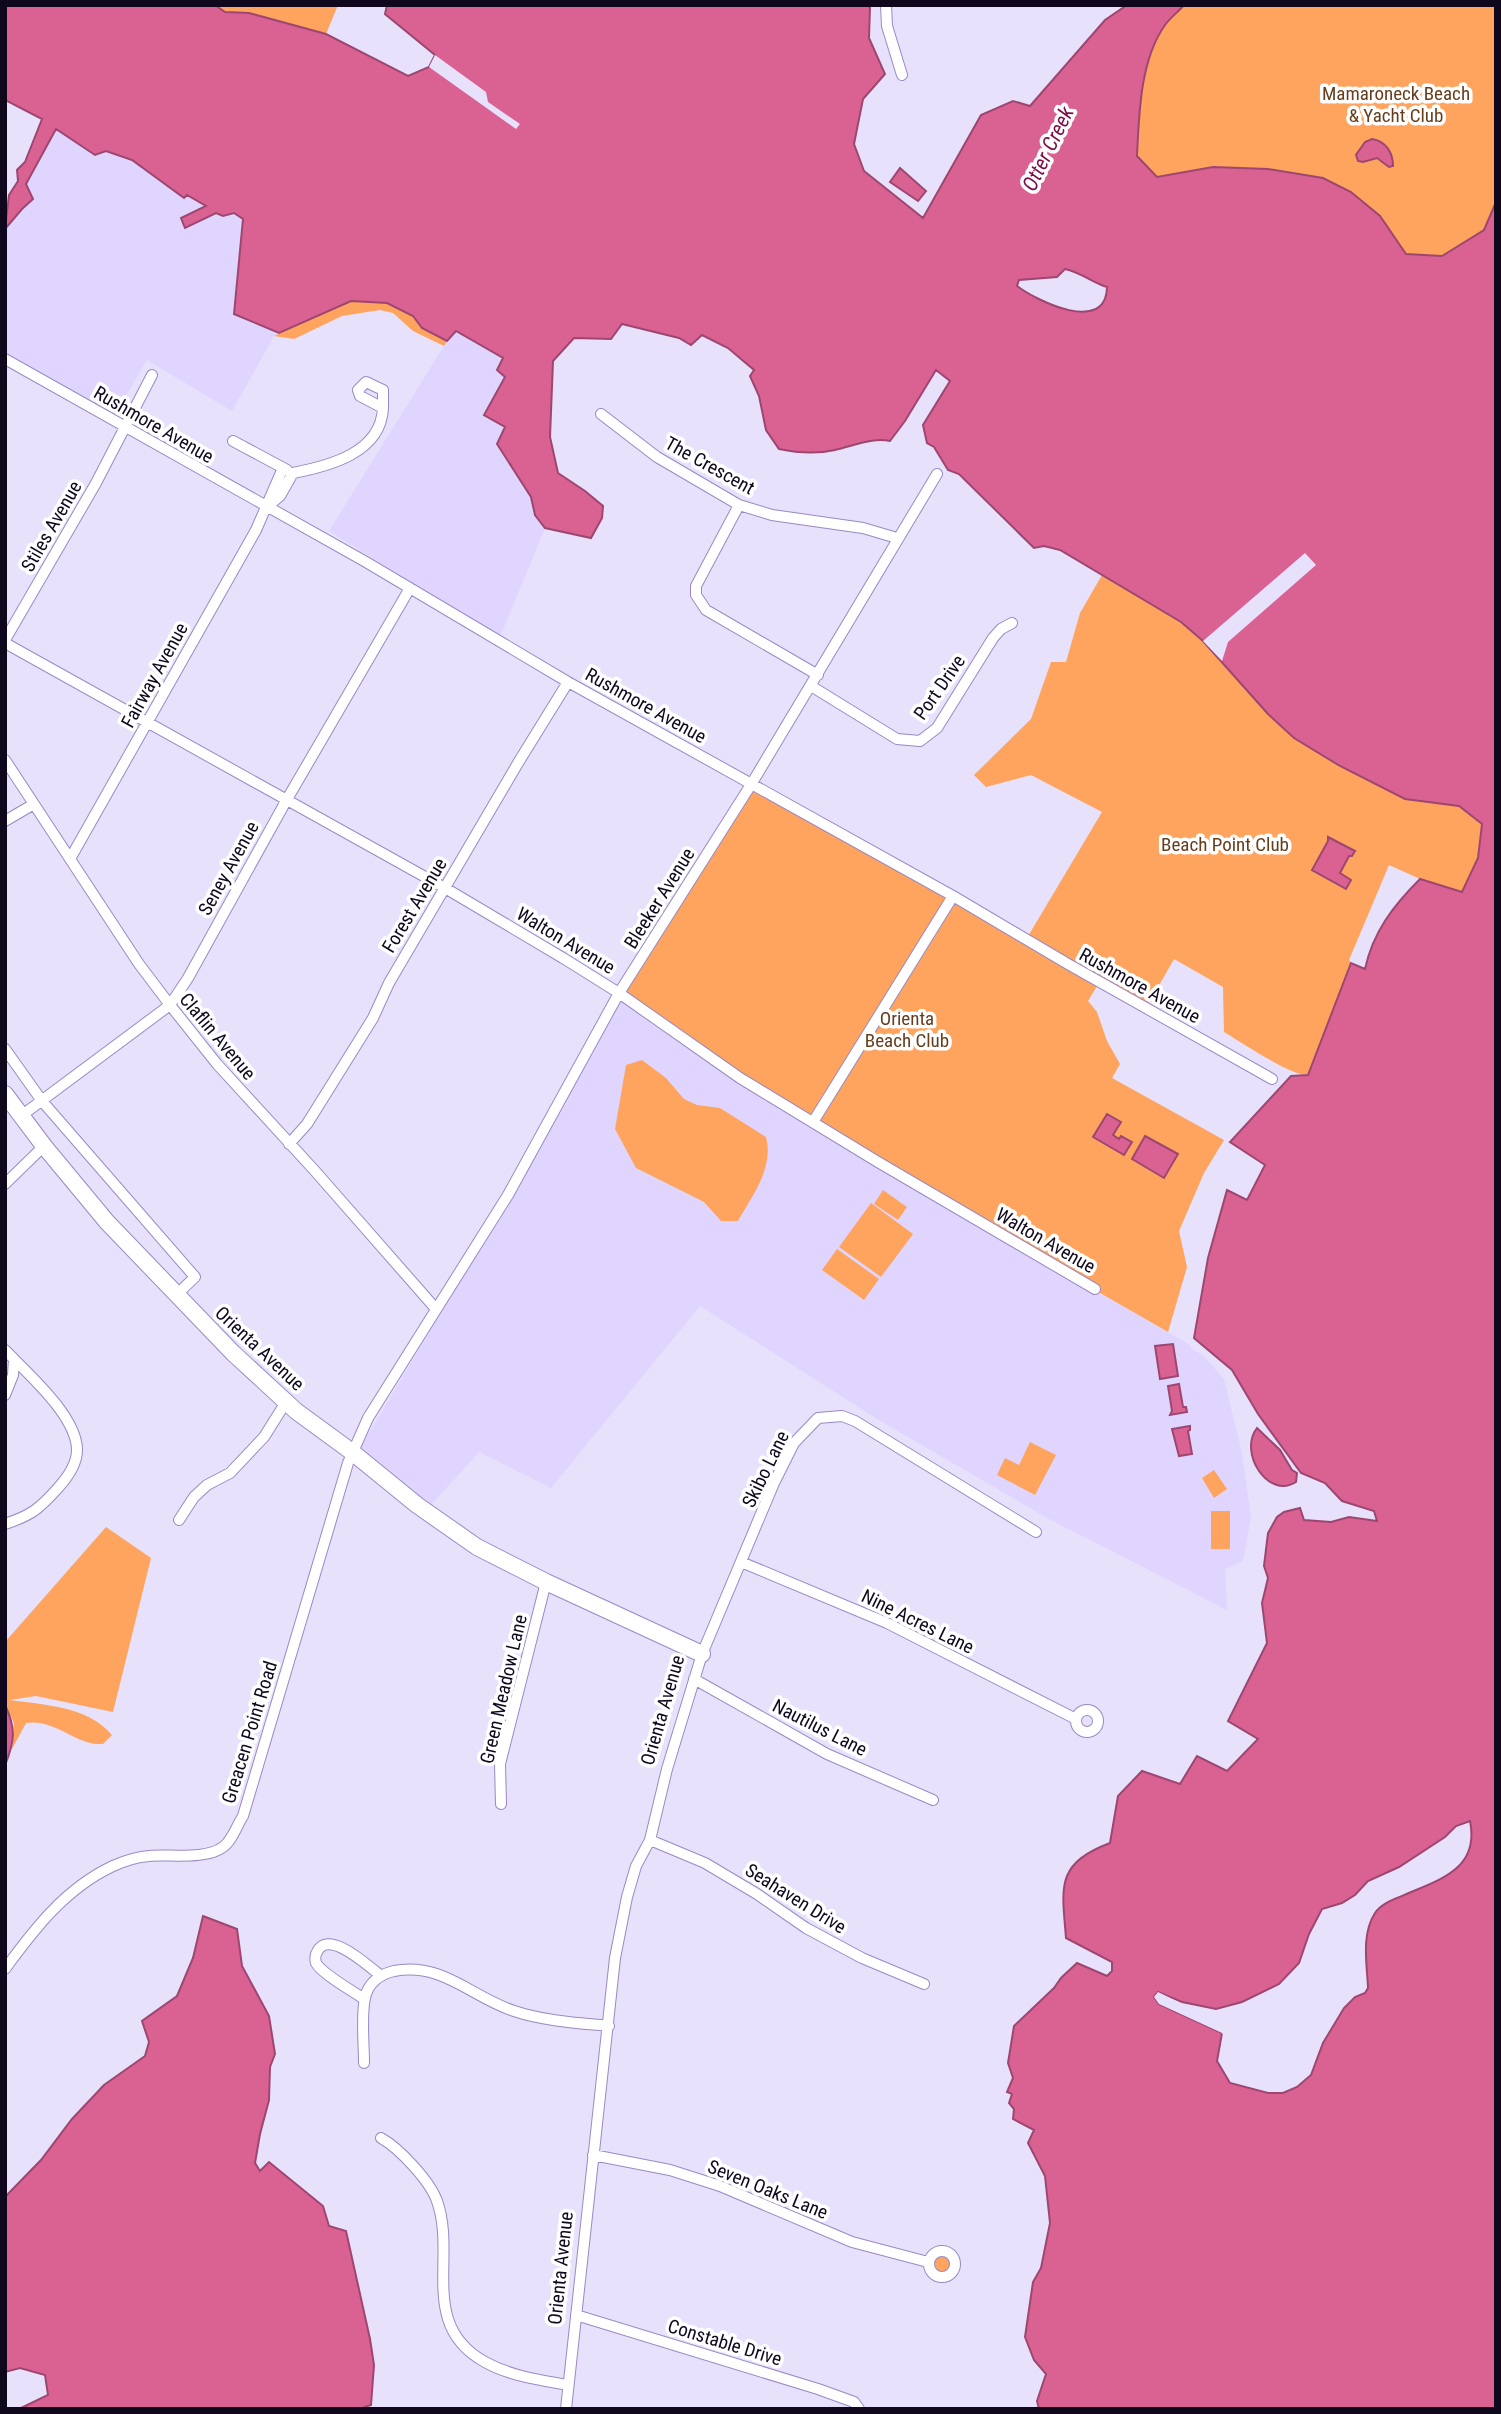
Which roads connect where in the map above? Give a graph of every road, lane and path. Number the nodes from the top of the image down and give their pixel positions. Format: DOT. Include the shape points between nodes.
graph roads {
  1 [pos="886,5"];
  2 [pos="902,75"];
  3 [pos="5,359"];
  4 [pos="152,375"];
  5 [pos="383,408"];
  6 [pos="601,414"];
  7 [pos="125,427"];
  8 [pos="233,441"];
  9 [pos="288,471"];
  10 [pos="937,474"];
  11 [pos="739,505"];
  12 [pos="267,507"];
  13 [pos="897,538"];
  14 [pos="410,588"];
  15 [pos="1012,623"];
  16 [pos="5,641"];
  17 [pos="818,675"];
  18 [pos="568,682"];
  19 [pos="811,687"];
  20 [pos="147,722"];
  21 [pos="5,760"];
  22 [pos="752,783"];
  23 [pos="286,801"];
  24 [pos="34,804"];
  25 [pos="5,821"];
  26 [pos="70,859"];
  27 [pos="445,888"];
  28 [pos="953,896"];
  29 [pos="619,993"];
  30 [pos="170,1005"];
  31 [pos="5,1049"];
  32 [pos="1272,1079"];
  33 [pos="5,1094"];
  34 [pos="42,1101"];
  35 [pos="21,1116"];
  36 [pos="813,1122"];
  37 [pos="289,1144"];
  38 [pos="44,1146"];
  39 [pos="5,1184"];
  40 [pos="1095,1289"];
  41 [pos="175,1296"];
  42 [pos="436,1309"];
  43 [pos="5,1350"];
  44 [pos="14,1359"];
  45 [pos="5,1395"];
  46 [pos="285,1402"];
  47 [pos="352,1452"];
  48 [pos="179,1520"];
  49 [pos="5,1524"];
  50 [pos="1036,1532"];
  51 [pos="741,1562"];
  52 [pos="546,1582"];
  53 [pos="702,1654"];
  54 [pos="694,1679"];
  55 [pos="1076,1719"];
  56 [pos="933,1800"];
  57 [pos="501,1804"];
  58 [pos="650,1840"];
  59 [pos="5,1969"];
  60 [pos="380,1975"];
  61 [pos="924,1984"];
  62 [pos="364,1999"];
  63 [pos="609,2026"];
  64 [pos="365,2063"];
  65 [pos="380,2138"];
  66 [pos="593,2155"];
  67 [pos="928,2262"];
  68 [pos="576,2315"];
  69 [pos="568,2385"];
  70 [pos="566,2409"];
  71 [pos="859,2409"];
  1 -- 2 [label="street" via="887,26"];
  3 -- 7 [label="street, Rushmore Avenue"];
  4 -- 7 [label="street, Stiles Avenue"];
  5 -- 9 [label="street" via="376,433 364,447 314,469"];
  6 -- 11 [label="street, The Crescent" via="657,457"];
  7 -- 12 [label="street, Rushmore Avenue"];
  7 -- 16 [label="street, Stiles Avenue"];
  8 -- 9 [label="street"];
  9 -- 12 [label="street, Fairway Avenue" via="280,496"];
  10 -- 13 [label="street, Bleeker Avenue"];
  11 -- 13 [label="street, The Crescent"];
  11 -- 17 [label="street" via="696,586 696,595 706,610"];
  12 -- 14 [label="street, Rushmore Avenue"];
  12 -- 20 [label="street, Fairway Avenue"];
  13 -- 17 [label="street, Bleeker Avenue"];
  14 -- 18 [label="street, Rushmore Avenue"];
  14 -- 23 [label="street, Seney Avenue"];
  15 -- 19 [label="street, Port Drive" via="993,638 937,728 920,741 897,739"];
  16 -- 20 [label="street, Walton Avenue"];
  17 -- 19 [label="street, Bleeker Avenue"];
  18 -- 22 [label="street, Rushmore Avenue"];
  18 -- 27 [label="street, Forest Avenue"];
  19 -- 22 [label="street, Bleeker Avenue"];
  20 -- 23 [label="street, Walton Avenue"];
  20 -- 26 [label="street, Fairway Avenue"];
  21 -- 24 [label="street, Claflin Avenue"];
  22 -- 28 [label="street, Rushmore Avenue"];
  22 -- 29 [label="street, Bleeker Avenue"];
  23 -- 27 [label="street, Walton Avenue"];
  23 -- 30 [label="street, Seney Avenue"];
  24 -- 25 [label="street"];
  24 -- 26 [label="street, Claflin Avenue"];
  26 -- 30 [label="street, Claflin Avenue"];
  27 -- 29 [label="street, Walton Avenue"];
  27 -- 37 [label="street, Forest Avenue" via="373,1018 307,1124"];
  28 -- 32 [label="street, Rushmore Avenue"];
  28 -- 36 [label="street"];
  29 -- 36 [label="street, Walton Avenue" via="740,1078"];
  29 -- 42 [label="street, Bleeker Avenue" via="508,1195"];
  30 -- 34 [label="street, Seney Avenue"];
  30 -- 37 [label="street, Claflin Avenue"];
  31 -- 34 [label="street"];
  33 -- 35 [label="street, Orienta Avenue"];
  34 -- 35 [label="street, Seney Avenue"];
  34 -- 41 [label="street" via="195,1277"];
  35 -- 38 [label="street, Orienta Avenue"];
  36 -- 40 [label="street, Walton Avenue"];
  37 -- 42 [label="street, Claflin Avenue"];
  38 -- 39 [label="street"];
  38 -- 41 [label="street, Orienta Avenue"];
  41 -- 46 [label="street, Orienta Avenue"];
  42 -- 47 [label="street, Bleeker Avenue"];
  43 -- 44 [label="street"];
  44 -- 45 [label="street"];
  44 -- 49 [label="street" via="72,1427 76,1459 67,1477 35,1511"];
  46 -- 47 [label="street, Orienta Avenue"];
  46 -- 48 [label="street" via="264,1437 230,1473 206,1485"];
  47 -- 52 [label="street, Orienta Avenue" via="477,1547"];
  47 -- 59 [label="street, Greacen Point Road" via="243,1815 229,1840 209,1853 131,1860 83,1883 37,1924"];
  50 -- 51 [label="street, Skibo Lane" via="855,1421 842,1416 818,1418 794,1443"];
  51 -- 53 [label="street, Skibo Lane"];
  51 -- 55 [label="street, Nine Acres Lane" via="887,1623"];
  52 -- 53 [label="street, Orienta Avenue"];
  52 -- 57 [label="street, Green Meadow Lane" via="500,1764"];
  53 -- 54 [label="street, Orienta Avenue"];
  54 -- 56 [label="street, Nautilus Lane" via="827,1754"];
  54 -- 58 [label="street, Orienta Avenue"];
  58 -- 61 [label="street, Seahaven Drive" via="705,1863 862,1958"];
  58 -- 63 [label="street, Orienta Avenue" via="636,1866 621,1922"];
  60 -- 62 [label="street"];
  60 -- 62 [label="street" via="337,1944 326,1943 316,1954 322,1969"];
  60 -- 63 [label="street" via="427,1970 514,2011"];
  62 -- 64 [label="street"];
  63 -- 66 [label="street, Orienta Avenue"];
  65 -- 69 [label="street" via="417,2172 437,2200 443,2301 452,2330 483,2361"];
  66 -- 67 [label="street, Seven Oaks Lane" via="670,2170 727,2188 852,2242"];
  66 -- 68 [label="street, Orienta Avenue"];
  68 -- 69 [label="street, Orienta Avenue"];
  68 -- 71 [label="street, Constable Drive" via="818,2389 854,2402"];
  69 -- 70 [label="street, Orienta Avenue"];
}
